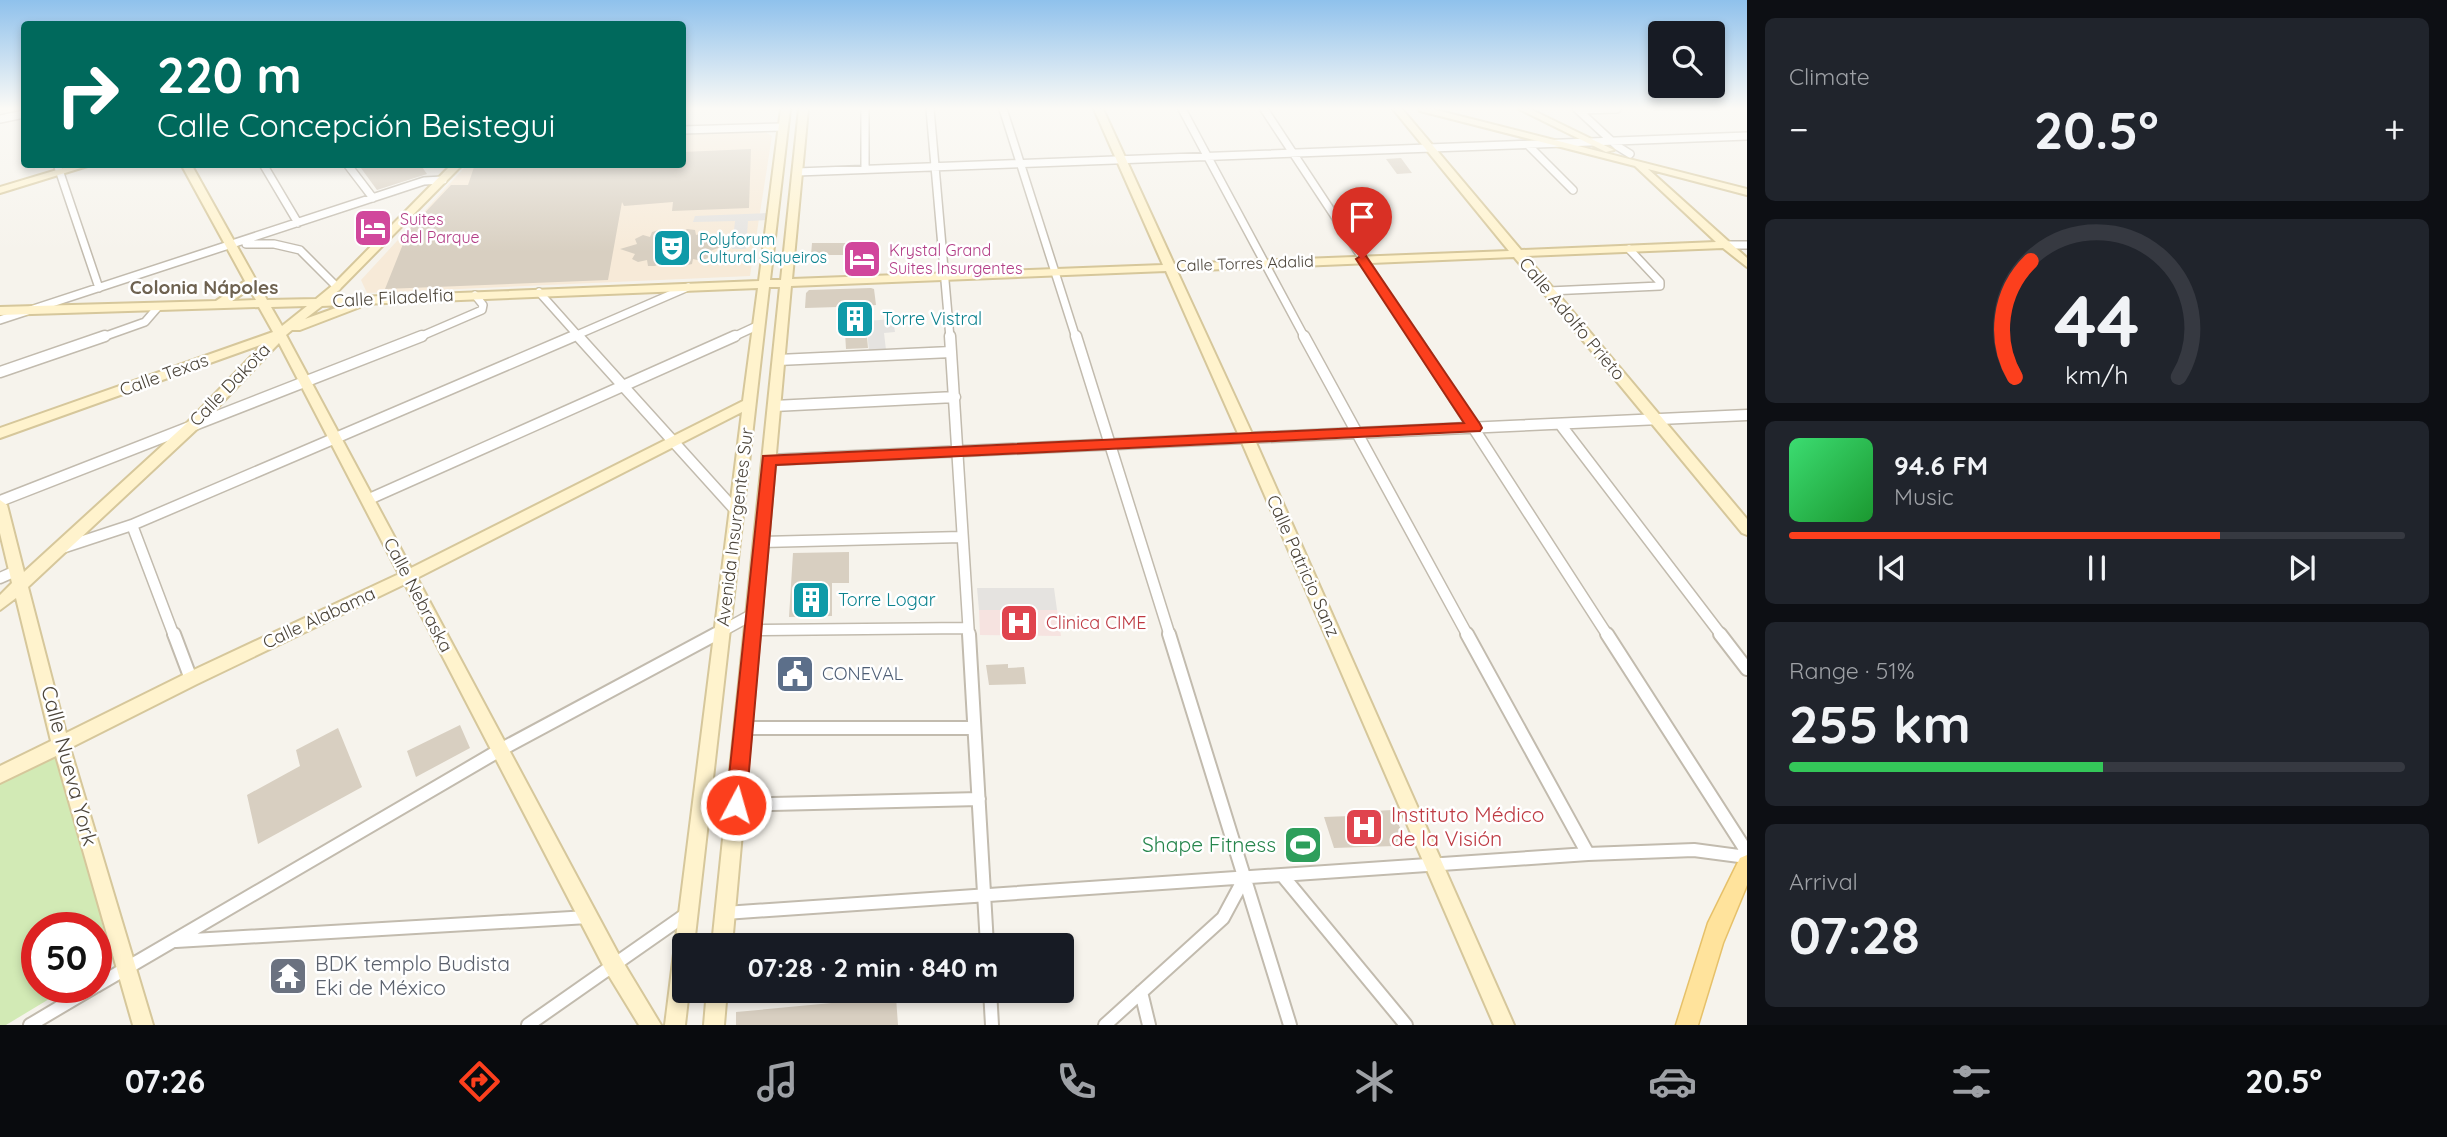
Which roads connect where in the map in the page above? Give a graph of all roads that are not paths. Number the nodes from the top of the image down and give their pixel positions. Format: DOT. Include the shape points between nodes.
graph roads {
  1 [pos="779,157"];
  2 [pos="798,157"];
  3 [pos="865,157"];
  4 [pos="933,157"];
  5 [pos="1018,157"];
  6 [pos="1120,157"];
  7 [pos="1208,157"];
  8 [pos="1213,157"];
  9 [pos="1296,157"];
  10 [pos="1437,157"];
  11 [pos="1540,157"];
  12 [pos="1622,157"];
  13 [pos="1629,157"];
  14 [pos="1632,159"];
  15 [pos="1121,160"];
  16 [pos="1020,164"];
  17 [pos="934,167"];
  18 [pos="188,168"];
  19 [pos="265,168"];
  20 [pos="350,168"];
  21 [pos="454,168"];
  22 [pos="59,169"];
  23 [pos="865,169"];
  24 [pos="797,172"];
  25 [pos="443,180"];
  26 [pos="1747,184"];
  27 [pos="0,190"];
  28 [pos="1573,190"];
  29 [pos="1747,192"];
  30 [pos="373,198"];
  31 [pos="298,223"];
  32 [pos="232,244"];
  33 [pos="1727,245"];
  34 [pos="1747,245"];
  35 [pos="1629,249"];
  36 [pos="1517,253"];
  37 [pos="1362,259"];
  38 [pos="1266,262"];
  39 [pos="1747,264"];
  40 [pos="1169,266"];
  41 [pos="1056,271"];
  42 [pos="943,275"];
  43 [pos="251,282"];
  44 [pos="764,282"];
  45 [pos="786,282"];
  46 [pos="692,285"];
  47 [pos="337,287"];
  48 [pos="99,288"];
  49 [pos="1549,291"];
  50 [pos="539,292"];
  51 [pos="475,295"];
  52 [pos="367,300"];
  53 [pos="321,302"];
  54 [pos="261,303"];
  55 [pos="219,305"];
  56 [pos="158,307"];
  57 [pos="35,309"];
  58 [pos="0,311"];
  59 [pos="0,320"];
  60 [pos="759,326"];
  61 [pos="280,334"];
  62 [pos="577,334"];
  63 [pos="951,352"];
  64 [pos="778,360"];
  65 [pos="0,372"];
  66 [pos="304,380"];
  67 [pos="623,386"];
  68 [pos="955,397"];
  69 [pos="750,404"];
  70 [pos="774,406"];
  71 [pos="1747,415"];
  72 [pos="1656,419"];
  73 [pos="1560,424"];
  74 [pos="192,426"];
  75 [pos="1475,428"];
  76 [pos="0,433"];
  77 [pos="1356,433"];
  78 [pos="334,437"];
  79 [pos="1247,438"];
  80 [pos="673,442"];
  81 [pos="1111,445"];
  82 [pos="957,451"];
  83 [pos="769,460"];
  84 [pos="368,500"];
  85 [pos="0,503"];
  86 [pos="737,512"];
  87 [pos="131,525"];
  88 [pos="1747,529"];
  89 [pos="962,537"];
  90 [pos="761,542"];
  91 [pos="57,550"];
  92 [pos="408,576"];
  93 [pos="20,577"];
  94 [pos="0,578"];
  95 [pos="0,604"];
  96 [pos="754,622"];
  97 [pos="968,628"];
  98 [pos="723,630"];
  99 [pos="1747,669"];
  100 [pos="191,679"];
  101 [pos="743,728"];
  102 [pos="974,728"];
  103 [pos="61,745"];
  104 [pos="500,750"];
  105 [pos="0,775"];
  106 [pos="979,799"];
  107 [pos="736,805"];
  108 [pos="1747,852"];
  109 [pos="1588,854"];
  110 [pos="1747,857"];
  111 [pos="1434,865"];
  112 [pos="1747,865"];
  113 [pos="1282,875"];
  114 [pos="1245,877"];
  115 [pos="985,897"];
  116 [pos="688,913"];
  117 [pos="725,913"];
  118 [pos="588,916"];
  119 [pos="686,933"];
  120 [pos="723,933"];
  121 [pos="987,933"];
  122 [pos="172,941"];
  123 [pos="613,964"];
  124 [pos="127,968"];
  125 [pos="112,976"];
  126 [pos="1140,992"];
  127 [pos="67,1003"];
  128 [pos="677,1003"];
  129 [pos="716,1003"];
  130 [pos="991,1003"];
  131 [pos="30,1025"];
  132 [pos="143,1025"];
  133 [pos="528,1025"];
  134 [pos="652,1025"];
  135 [pos="674,1025"];
  136 [pos="714,1025"];
  137 [pos="992,1025"];
  138 [pos="1105,1025"];
  139 [pos="1149,1025"];
  140 [pos="1290,1025"];
  141 [pos="1406,1025"];
  142 [pos="1504,1025"];
  143 [pos="1687,1025"];
  1 -- 44 [label="street, Avenida Insurgentes Sur"];
  2 -- 24 [label="street, Avenida Insurgentes Sur"];
  3 -- 23 [label="street"];
  4 -- 17 [label="street"];
  5 -- 16 [label="street"];
  6 -- 15 [label="street, Calle Patricio Sanz"];
  7 -- 8 [label="street"];
  7 -- 15 [label="street"];
  7 -- 38 [label="street"];
  9 -- 37 [label="street"];
  10 -- 36 [label="street, Calle Adolfo Prieto"];
  11 -- 28 [label="street"];
  12 -- 14 [label="street"];
  13 -- 14 [label="street"];
  14 -- 26 [label="street"];
  14 -- 29 [label="street"];
  14 -- 33 [label="street"];
  15 -- 16 [label="street"];
  15 -- 40 [label="street, Calle Patricio Sanz"];
  16 -- 17 [label="street"];
  16 -- 41 [label="street"];
  17 -- 23 [label="street"];
  17 -- 42 [label="street"];
  18 -- 32 [label="street, Calle Nebraska"];
  19 -- 31 [label="street"];
  20 -- 30 [label="street"];
  21 -- 25 [label="street, Calle Dakota"];
  22 -- 27 [label="street"];
  22 -- 48 [label="street"];
  23 -- 24 [label="street"];
  24 -- 45 [label="street, Avenida Insurgentes Sur"];
  25 -- 30 [label="street" via="424,181"];
  25 -- 47 [label="street, Calle Dakota"];
  30 -- 31 [label="street"];
  31 -- 32 [label="street"];
  32 -- 43 [label="street, Calle Nebraska"];
  32 -- 47 [label="street" via="298,249"];
  32 -- 48 [label="street"];
  33 -- 34 [label="street, Calle Torres Adalid"];
  33 -- 35 [label="street, Calle Torres Adalid"];
  33 -- 39 [label="street"];
  35 -- 36 [label="street, Calle Torres Adalid"];
  35 -- 49 [label="street" via="1660,286"];
  36 -- 37 [label="street, Calle Torres Adalid"];
  36 -- 49 [label="street, Calle Adolfo Prieto"];
  37 -- 38 [label="street, Calle Torres Adalid"];
  37 -- 75 [label="street"];
  38 -- 40 [label="street, Calle Torres Adalid"];
  38 -- 77 [label="street"];
  40 -- 41 [label="street, Calle Torres Adalid"];
  40 -- 79 [label="street, Calle Patricio Sanz"];
  41 -- 42 [label="street, Calle Torres Adalid"];
  41 -- 81 [label="street"];
  42 -- 45 [label="street, Calle Torres Adalid"];
  42 -- 63 [label="street"];
  43 -- 54 [label="street, Calle Nebraska"];
  43 -- 55 [label="street"];
  44 -- 45 [label="street, Calle Filadelfia"];
  44 -- 46 [label="street, Calle Filadelfia"];
  44 -- 60 [label="street, Avenida Insurgentes Sur"];
  45 -- 64 [label="street, Avenida Insurgentes Sur"];
  46 -- 50 [label="street, Calle Filadelfia"];
  46 -- 62 [label="street"];
  47 -- 52 [label="street"];
  47 -- 53 [label="street, Calle Dakota"];
  48 -- 57 [label="street"];
  49 -- 72 [label="street, Calle Adolfo Prieto"];
  50 -- 51 [label="street, Calle Filadelfia"];
  50 -- 62 [label="street"];
  51 -- 52 [label="street, Calle Filadelfia"];
  51 -- 66 [label="street" via="483,305 472,316"];
  52 -- 53 [label="street, Calle Filadelfia"];
  52 -- 61 [label="street, Calle Texas"];
  53 -- 54 [label="street, Calle Filadelfia"];
  53 -- 61 [label="street, Calle Dakota"];
  54 -- 55 [label="street, Calle Filadelfia"];
  54 -- 61 [label="street, Calle Nebraska"];
  55 -- 56 [label="street, Calle Filadelfia"];
  56 -- 57 [label="street, Calle Filadelfia"];
  56 -- 65 [label="street" via="145,322"];
  57 -- 58 [label="street, Calle Filadelfia"];
  57 -- 59 [label="street"];
  60 -- 67 [label="street"];
  60 -- 69 [label="street, Avenida Insurgentes Sur"];
  61 -- 66 [label="street, Calle Nebraska"];
  61 -- 74 [label="street, Calle Dakota"];
  61 -- 76 [label="street, Calle Texas"];
  62 -- 67 [label="street"];
  62 -- 78 [label="street"];
  63 -- 64 [label="street"];
  63 -- 68 [label="street"];
  64 -- 70 [label="street, Avenida Insurgentes Sur"];
  66 -- 74 [label="street"];
  66 -- 78 [label="street, Calle Nebraska"];
  67 -- 80 [label="street"];
  67 -- 84 [label="street"];
  68 -- 70 [label="street"];
  68 -- 82 [label="street"];
  69 -- 80 [label="street, Calle Alabama"];
  69 -- 86 [label="street, Avenida Insurgentes Sur"];
  70 -- 83 [label="street, Avenida Insurgentes Sur"];
  71 -- 72 [label="street"];
  72 -- 73 [label="street"];
  72 -- 88 [label="street, Calle Adolfo Prieto"];
  73 -- 75 [label="street"];
  73 -- 99 [label="street"];
  74 -- 85 [label="street"];
  74 -- 91 [label="street, Calle Dakota"];
  75 -- 77 [label="street"];
  75 -- 108 [label="street"];
  77 -- 79 [label="street"];
  77 -- 109 [label="street"];
  78 -- 84 [label="street, Calle Nebraska"];
  78 -- 87 [label="street"];
  79 -- 81 [label="street"];
  79 -- 111 [label="street, Calle Patricio Sanz"];
  80 -- 86 [label="street"];
  80 -- 92 [label="street, Calle Alabama"];
  81 -- 82 [label="street"];
  81 -- 114 [label="street"];
  82 -- 83 [label="street"];
  82 -- 89 [label="street"];
  83 -- 90 [label="street, Avenida Insurgentes Sur"];
  84 -- 92 [label="street, Calle Nebraska"];
  85 -- 93 [label="street, Calle Nueva York"];
  86 -- 98 [label="street, Avenida Insurgentes Sur"];
  87 -- 91 [label="street"];
  87 -- 100 [label="street"];
  89 -- 90 [label="street"];
  89 -- 97 [label="street"];
  90 -- 96 [label="street, Avenida Insurgentes Sur"];
  91 -- 93 [label="street, Calle Dakota"];
  92 -- 100 [label="street, Calle Alabama"];
  92 -- 104 [label="street, Calle Nebraska"];
  93 -- 94 [label="street"];
  93 -- 95 [label="street, Calle Dakota"];
  93 -- 103 [label="street, Calle Nueva York"];
  96 -- 97 [label="street"];
  96 -- 98 [label="street"];
  96 -- 101 [label="street, Avenida Insurgentes Sur"];
  97 -- 102 [label="street"];
  98 -- 104 [label="street"];
  98 -- 116 [label="street, Avenida Insurgentes Sur"];
  100 -- 103 [label="street, Calle Alabama"];
  101 -- 102 [label="street"];
  101 -- 107 [label="street, Avenida Insurgentes Sur"];
  102 -- 106 [label="street"];
  103 -- 105 [label="street, Calle Alabama"];
  103 -- 124 [label="street, Calle Nueva York"];
  104 -- 118 [label="street, Calle Nebraska"];
  104 -- 122 [label="street"];
  106 -- 107 [label="street"];
  106 -- 115 [label="street"];
  107 -- 117 [label="street, Avenida Insurgentes Sur"];
  109 -- 110 [label="street" via="1694,850"];
  109 -- 111 [label="street"];
  111 -- 113 [label="street"];
  111 -- 142 [label="street, Calle Patricio Sanz"];
  112 -- 143 [label="main road" via="1713,935"];
  113 -- 114 [label="street"];
  113 -- 141 [label="street"];
  114 -- 115 [label="street"];
  114 -- 126 [label="street" via="1223,918"];
  114 -- 140 [label="street"];
  115 -- 117 [label="street"];
  115 -- 121 [label="street"];
  116 -- 119 [label="street, Avenida Insurgentes Sur"];
  116 -- 123 [label="street"];
  117 -- 120 [label="street, Avenida Insurgentes Sur"];
  118 -- 122 [label="street"];
  118 -- 123 [label="street, Calle Nebraska"];
  122 -- 124 [label="street"];
  123 -- 133 [label="street"];
  123 -- 134 [label="street, Calle Nebraska"];
  124 -- 125 [label="street"];
  124 -- 132 [label="street, Calle Nueva York"];
  126 -- 138 [label="street"];
  126 -- 139 [label="street"];
  127 -- 131 [label="street"];
  128 -- 135 [label="street, Avenida Insurgentes Sur"];
  129 -- 136 [label="street"];
  130 -- 137 [label="street"];
}
